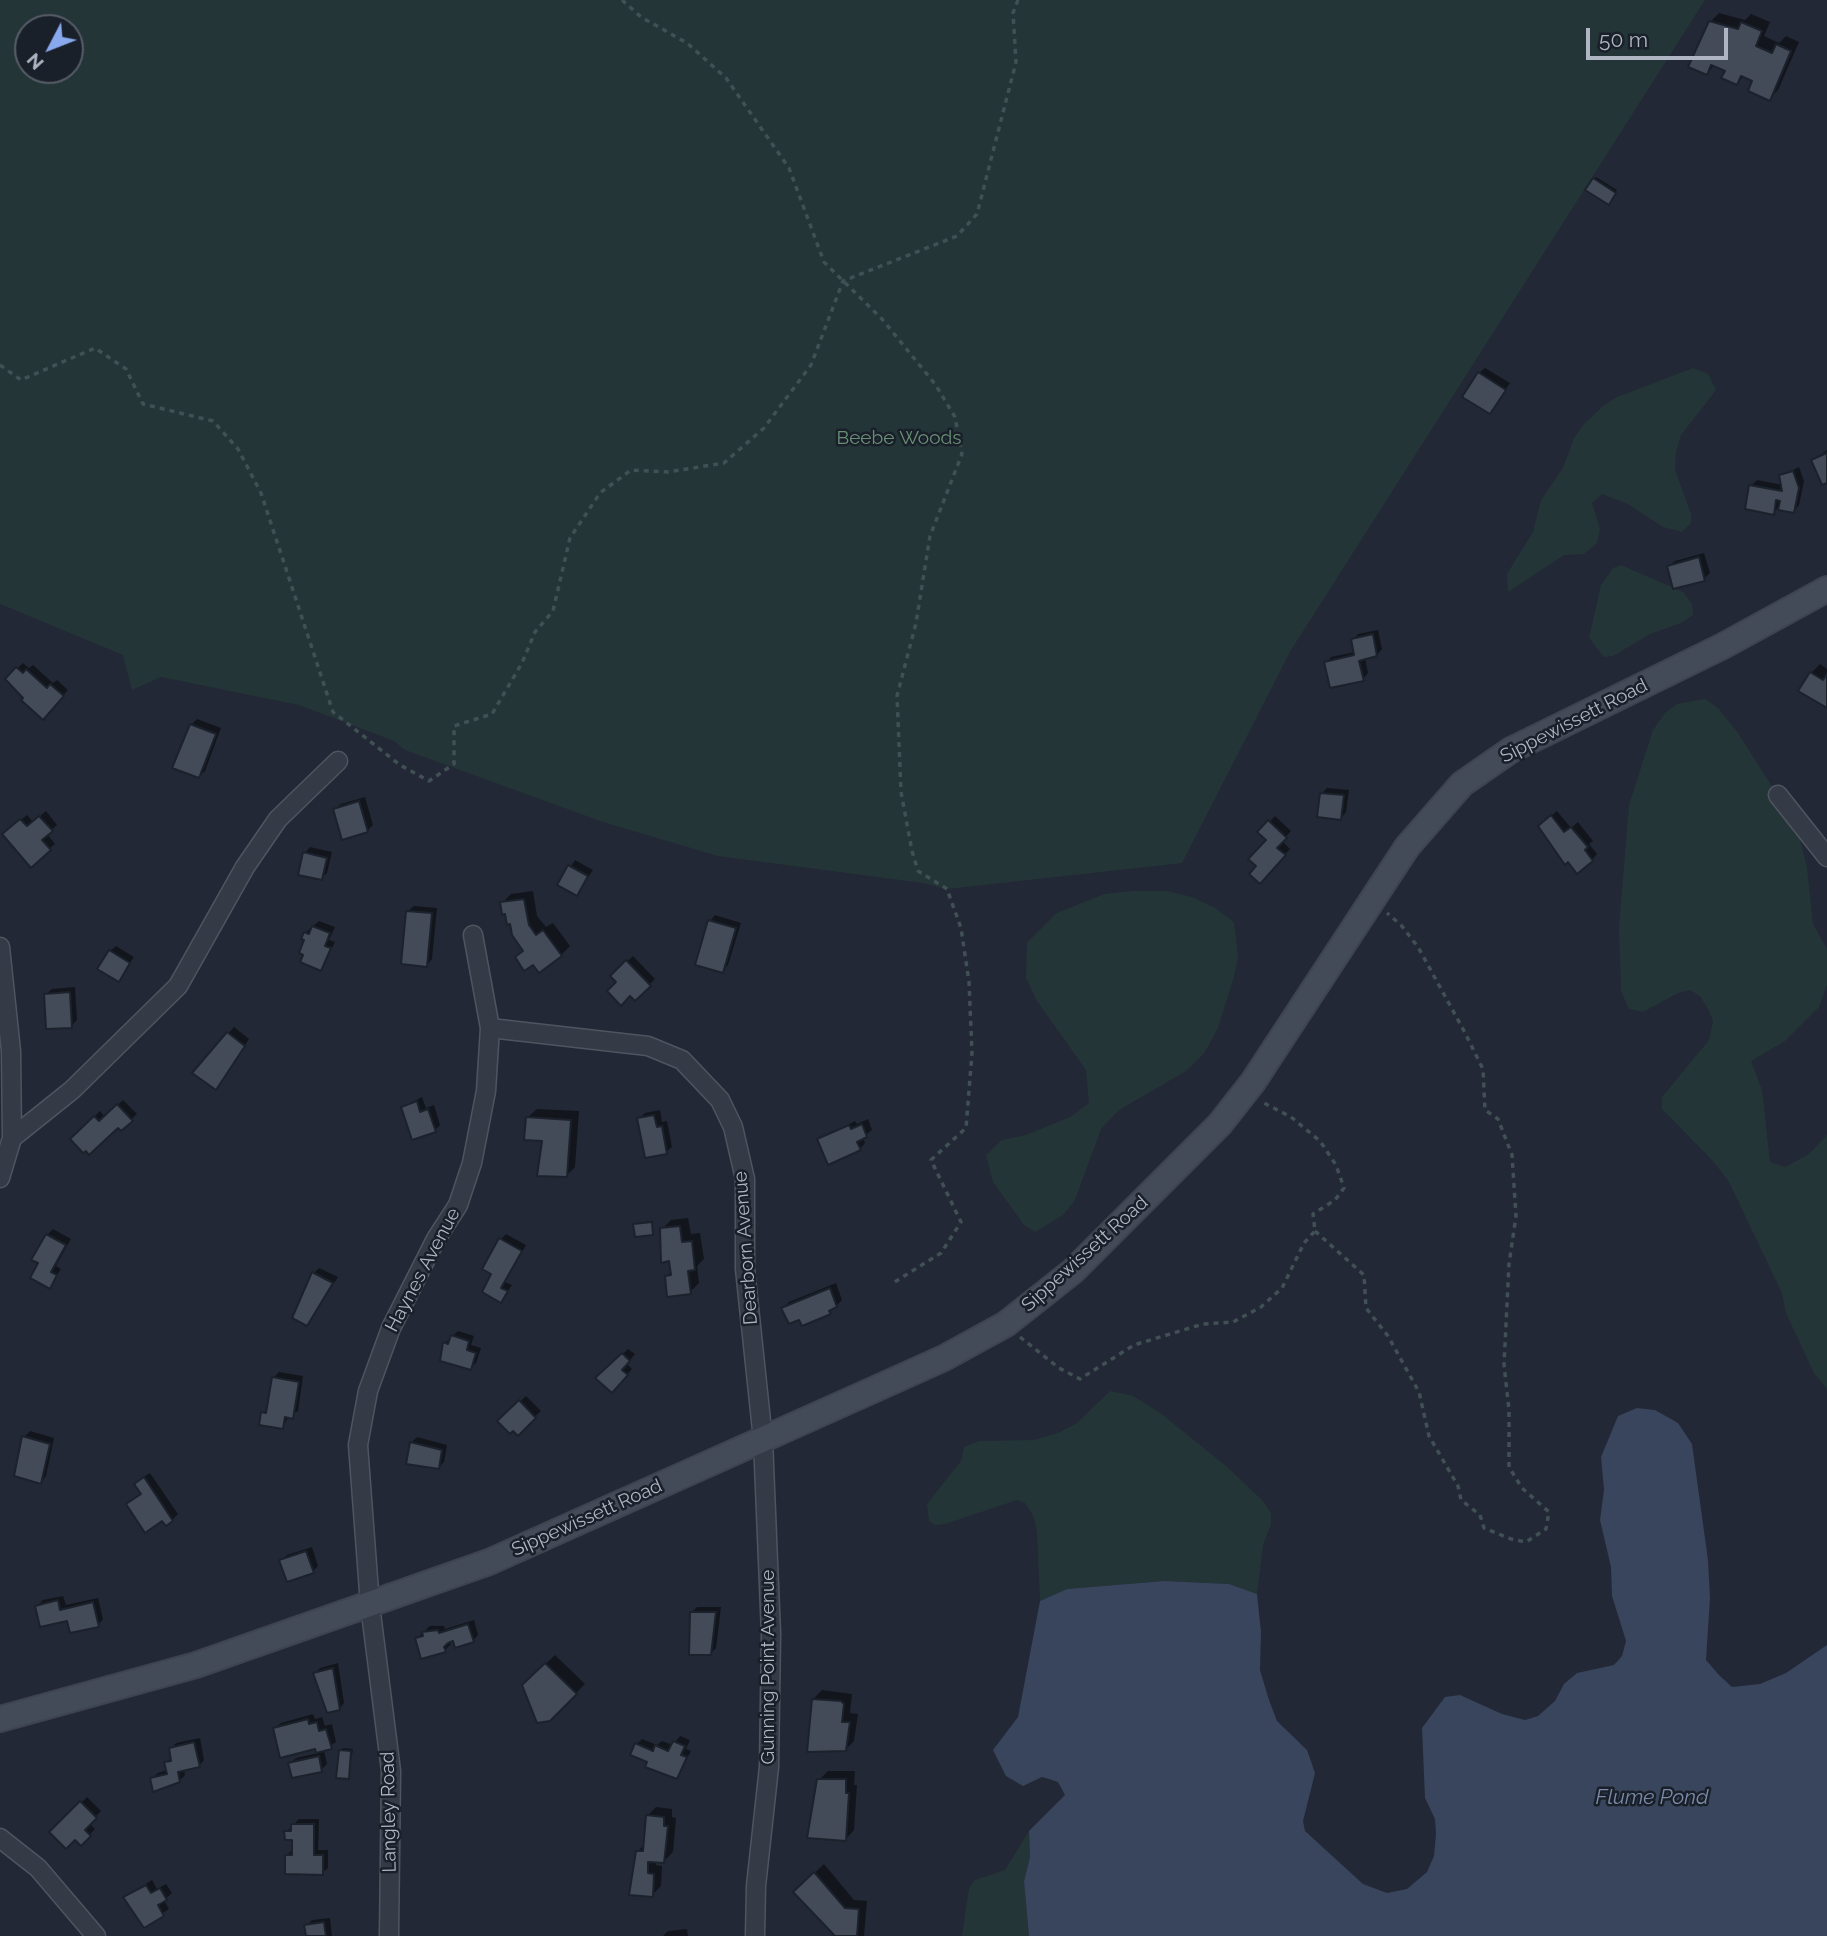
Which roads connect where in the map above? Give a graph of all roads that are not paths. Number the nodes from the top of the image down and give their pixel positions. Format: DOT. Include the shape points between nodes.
graph roads {
  1 [pos="1827,589"];
  2 [pos="338,761"];
  3 [pos="1778,794"];
  4 [pos="1827,857"];
  5 [pos="473,934"];
  6 [pos="0,947"];
  7 [pos="490,1028"];
  8 [pos="12,1138"];
  9 [pos="0,1178"];
  10 [pos="763,1440"];
  11 [pos="370,1605"];
  12 [pos="0,1719"];
  13 [pos="0,1838"];
  14 [pos="96,1936"];
  15 [pos="389,1936"];
  16 [pos="755,1936"];
  1 -- 10 [label="main road, Sippewissett Road" via="1723,646 1511,750 1462,784 1426,823 1242,1097 1197,1150 1073,1270 1006,1324"];
  2 -- 8 [label="street" via="278,819 177,986 72,1090"];
  3 -- 4 [label="street"];
  5 -- 7 [label="street, Haynes Avenue"];
  6 -- 8 [label="street" via="11,1051"];
  7 -- 10 [label="street, Dearborn Avenue" via="648,1046 682,1060 720,1100 733,1126 744,1179 745,1269"];
  7 -- 11 [label="street, Haynes Avenue" via="486,1091 472,1163 458,1205 391,1328 368,1391 358,1445"];
  8 -- 9 [label="street"];
  10 -- 11 [label="main road, Sippewissett Road" via="501,1557"];
  10 -- 16 [label="street, Gunning Point Avenue" via="772,1690"];
  11 -- 12 [label="main road, Sippewissett Road" via="196,1665"];
  11 -- 15 [label="street, Langley Road" via="391,1772"];
  13 -- 14 [label="street" via="38,1868"];
}
